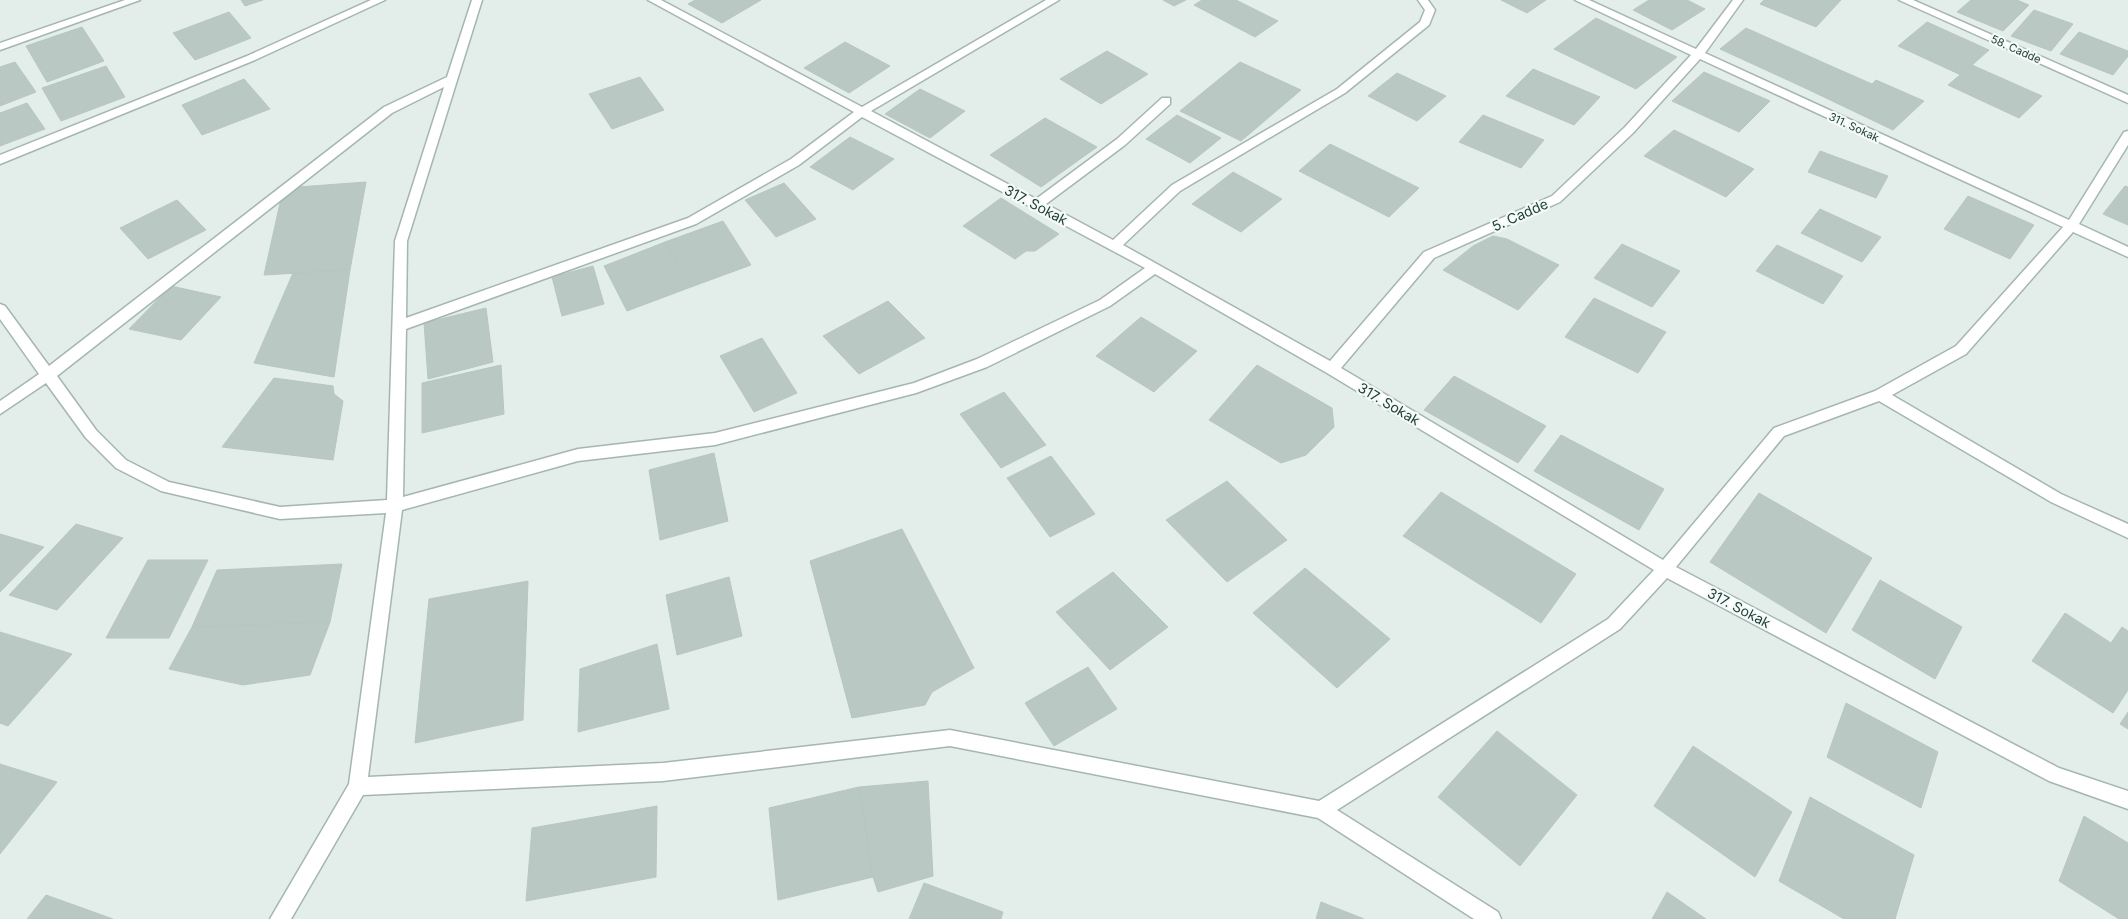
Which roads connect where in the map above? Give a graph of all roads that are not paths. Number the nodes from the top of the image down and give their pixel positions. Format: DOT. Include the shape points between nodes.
graph roads {
  1 [pos="135,0"];
  2 [pos="380,0"];
  3 [pos="477,0"];
  4 [pos="1054,0"];
  5 [pos="1423,0"];
  6 [pos="1580,0"];
  7 [pos="1738,0"];
  8 [pos="1904,0"];
  9 [pos="662,2"];
  10 [pos="0,47"];
  11 [pos="1697,56"];
  12 [pos="452,80"];
  13 [pos="2128,98"];
  14 [pos="1166,101"];
  15 [pos="861,112"];
  16 [pos="2128,135"];
  17 [pos="0,160"];
  18 [pos="1036,205"];
  19 [pos="2071,226"];
  20 [pos="1114,246"];
  21 [pos="2128,252"];
  22 [pos="1155,268"];
  23 [pos="0,309"];
  24 [pos="399,326"];
  25 [pos="1332,369"];
  26 [pos="48,375"];
  27 [pos="1880,395"];
  28 [pos="0,408"];
  29 [pos="395,506"];
  30 [pos="2128,531"];
  31 [pos="1665,570"];
  32 [pos="358,786"];
  33 [pos="2128,800"];
  34 [pos="1321,810"];
  35 [pos="280,919"];
  36 [pos="1491,919"];
  1 -- 10 [label="street"];
  2 -- 17 [label="street" via="251,58"];
  3 -- 12 [label="street"];
  4 -- 15 [label="street"];
  5 -- 20 [label="street" via="1430,10 1425,23 1341,91 1176,188"];
  6 -- 11 [label="street, 311. Sokak"];
  7 -- 11 [label="street, 5. Cadde"];
  8 -- 13 [label="street, 58. Cadde"];
  9 -- 15 [label="street, 317. Sokak"];
  11 -- 19 [label="street, 311. Sokak"];
  11 -- 25 [label="street, 5. Cadde" via="1629,130 1556,198 1429,255"];
  12 -- 24 [label="street" via="401,241"];
  12 -- 26 [label="street" via="388,110"];
  14 -- 18 [label="street" via="1121,142"];
  15 -- 18 [label="street, 317. Sokak"];
  15 -- 24 [label="street" via="795,162 692,220"];
  16 -- 19 [label="street"];
  18 -- 20 [label="street, 317. Sokak"];
  19 -- 21 [label="street, 311. Sokak"];
  19 -- 27 [label="street" via="1961,350"];
  20 -- 22 [label="street, 317. Sokak"];
  22 -- 25 [label="street, 317. Sokak"];
  22 -- 29 [label="street" via="1105,303 982,363 916,388 715,438 578,455"];
  23 -- 26 [label="street"];
  24 -- 29 [label="street"];
  25 -- 31 [label="street, 317. Sokak"];
  26 -- 28 [label="street"];
  26 -- 29 [label="street" via="91,434 122,464 166,487 280,513"];
  27 -- 30 [label="street" via="2056,498"];
  27 -- 31 [label="street" via="1780,432"];
  29 -- 32 [label="street"];
  31 -- 33 [label="street, 317. Sokak" via="2055,775"];
  31 -- 34 [label="street" via="1614,624"];
  32 -- 34 [label="street" via="663,772 950,738"];
  32 -- 35 [label="street"];
  34 -- 36 [label="street"];
}
